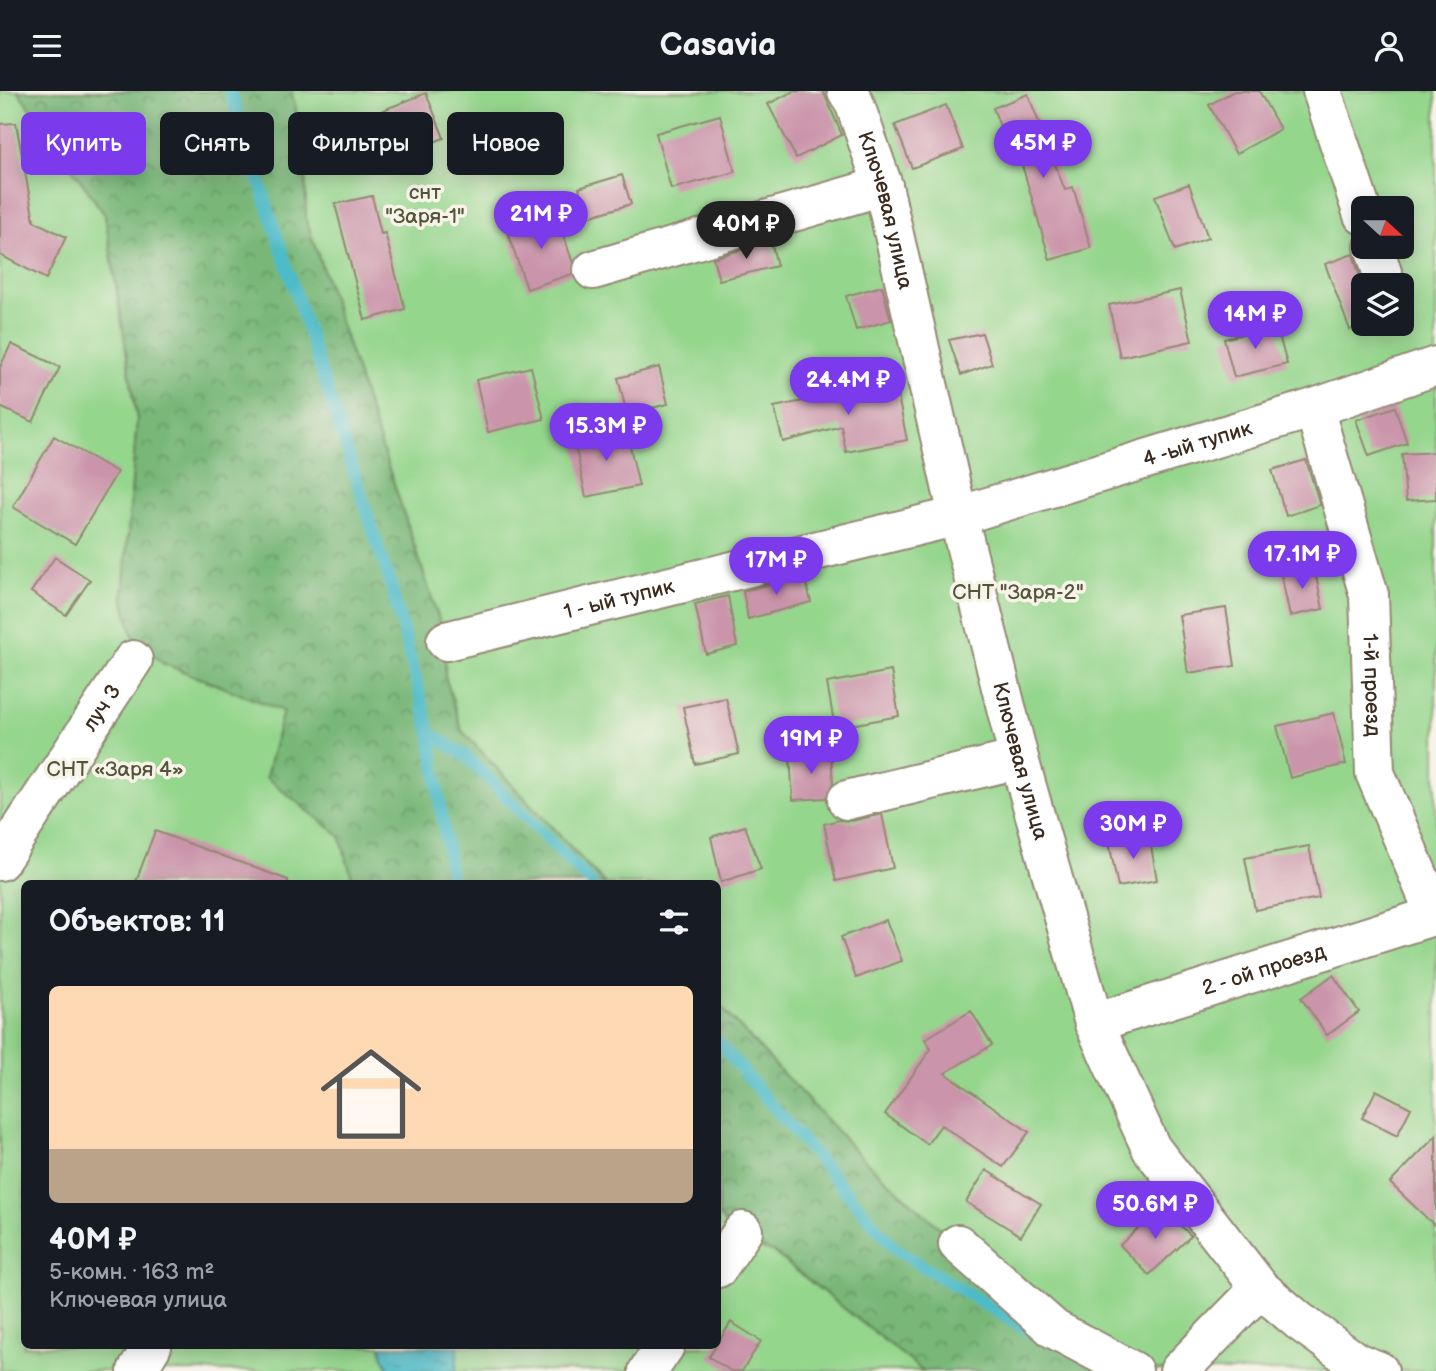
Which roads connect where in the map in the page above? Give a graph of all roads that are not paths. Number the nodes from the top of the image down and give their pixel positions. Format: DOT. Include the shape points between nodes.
graph roads {
  1 [pos="1322,91"];
  2 [pos="861,95"];
  3 [pos="883,186"];
  4 [pos="1357,196"];
  5 [pos="593,270"];
  6 [pos="1436,366"];
  7 [pos="1314,408"];
  8 [pos="958,516"];
  9 [pos="446,641"];
  10 [pos="133,660"];
  11 [pos="1019,759"];
  12 [pos="848,800"];
  13 [pos="0,861"];
  14 [pos="1435,917"];
  15 [pos="1094,1023"];
  16 [pos="743,1231"];
  17 [pos="958,1244"];
  18 [pos="721,1264"];
  19 [pos="1260,1288"];
  20 [pos="150,1349"];
  21 [pos="663,1349"];
  22 [pos="137,1371"];
  23 [pos="648,1371"];
  24 [pos="1133,1371"];
  25 [pos="1179,1371"];
  26 [pos="1380,1371"];
  1 -- 4 [label="street"];
  2 -- 3 [label="street, Ключевая улица"];
  3 -- 5 [label="street"];
  3 -- 8 [label="street, Ключевая улица"];
  6 -- 7 [label="street, 4 -ый тупик"];
  7 -- 8 [label="street, 4 -ый тупик"];
  7 -- 14 [label="street, 1-й проезд" via="1368,595 1375,773"];
  8 -- 9 [label="street, 1 - ый тупик"];
  8 -- 11 [label="street, Ключевая улица"];
  10 -- 13 [label="street, луч 3"];
  11 -- 12 [label="street"];
  11 -- 15 [label="street, Ключевая улица"];
  14 -- 15 [label="street, 2 - ой проезд"];
  15 -- 19 [label="street, Ключевая улица" via="1151,1149"];
  16 -- 18 [label="street"];
  17 -- 24 [label="street" via="1054,1329"];
  19 -- 25 [label="street"];
  19 -- 26 [label="street, Ключевая улица" via="1356,1362"];
  20 -- 22 [label="street"];
  21 -- 23 [label="street"];
}
